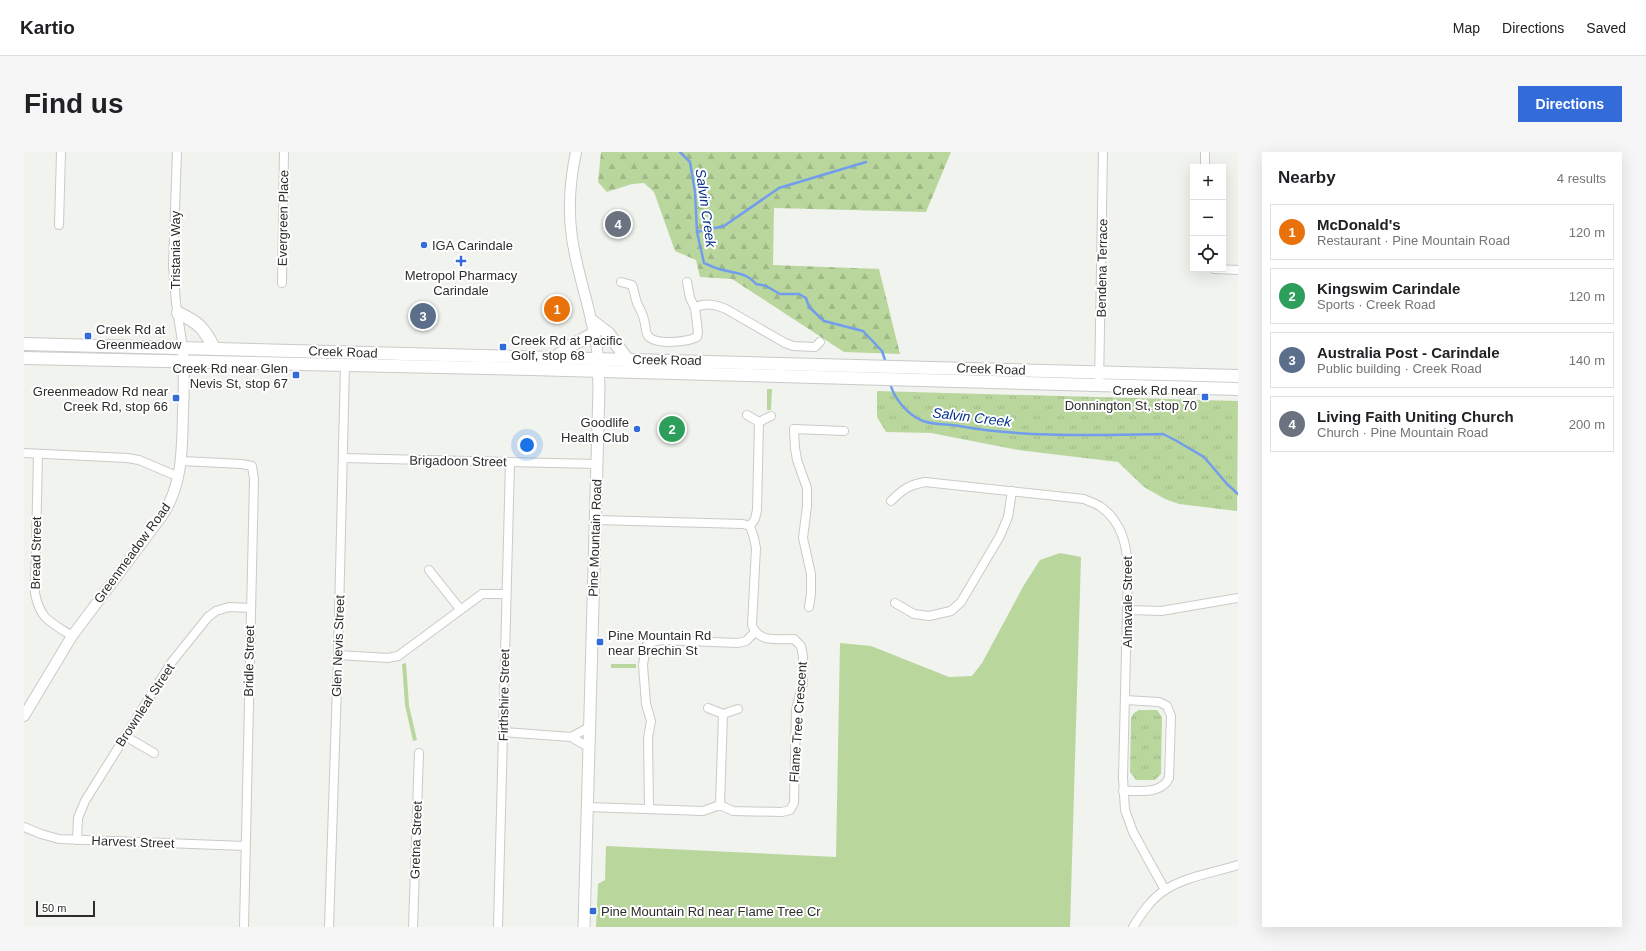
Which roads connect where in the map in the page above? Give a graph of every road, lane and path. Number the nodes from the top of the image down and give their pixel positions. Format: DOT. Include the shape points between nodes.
graph roads {
  1 [pos="61,152"];
  2 [pos="177,152"];
  3 [pos="284,152"];
  4 [pos="576,152"];
  5 [pos="1103,152"];
  6 [pos="1205,152"];
  7 [pos="1205,164"];
  8 [pos="59,225"];
  9 [pos="1226,270"];
  10 [pos="1238,270"];
  11 [pos="621,282"];
  12 [pos="687,282"];
  13 [pos="282,283"];
  14 [pos="695,308"];
  15 [pos="178,313"];
  16 [pos="592,321"];
  17 [pos="595,334"];
  18 [pos="820,342"];
  19 [pos="24,344"];
  20 [pos="183,348"];
  21 [pos="214,348"];
  22 [pos="556,357"];
  23 [pos="24,358"];
  24 [pos="598,358"];
  25 [pos="627,359"];
  26 [pos="184,362"];
  27 [pos="345,365"];
  28 [pos="599,372"];
  29 [pos="1099,372"];
  30 [pos="1238,376"];
  31 [pos="1099,385"];
  32 [pos="1238,389"];
  33 [pos="747,415"];
  34 [pos="771,416"];
  35 [pos="759,422"];
  36 [pos="844,431"];
  37 [pos="24,453"];
  38 [pos="38,454"];
  39 [pos="343,458"];
  40 [pos="182,461"];
  41 [pos="510,462"];
  42 [pos="597,464"];
  43 [pos="178,477"];
  44 [pos="1012,491"];
  45 [pos="892,501"];
  46 [pos="596,520"];
  47 [pos="750,526"];
  48 [pos="429,570"];
  49 [pos="506,594"];
  50 [pos="1238,598"];
  51 [pos="895,602"];
  52 [pos="809,607"];
  53 [pos="251,608"];
  54 [pos="460,609"];
  55 [pos="1128,610"];
  56 [pos="755,632"];
  57 [pos="72,636"];
  58 [pos="338,655"];
  59 [pos="1125,700"];
  60 [pos="708,708"];
  61 [pos="738,709"];
  62 [pos="723,714"];
  63 [pos="24,716"];
  64 [pos="590,727"];
  65 [pos="503,732"];
  66 [pos="125,736"];
  67 [pos="571,736"];
  68 [pos="590,748"];
  69 [pos="154,753"];
  70 [pos="419,753"];
  71 [pos="1123,790"];
  72 [pos="720,805"];
  73 [pos="588,807"];
  74 [pos="648,808"];
  75 [pos="24,827"];
  76 [pos="77,840"];
  77 [pos="244,846"];
  78 [pos="1238,865"];
  79 [pos="1165,890"];
  80 [pos="244,927"];
  81 [pos="329,927"];
  82 [pos="414,927"];
  83 [pos="498,927"];
  84 [pos="584,927"];
  85 [pos="1133,927"];
  1 -- 8 [label="street"];
  2 -- 15 [label="street, Tristania Way" via="173,266"];
  3 -- 13 [label="street, Evergreen Place"];
  4 -- 16 [label="street, Pine Mountain Road" via="570,208 572,239"];
  5 -- 29 [label="street, Bendena Terrace"];
  6 -- 7 [label="street"];
  9 -- 10 [label="street"];
  11 -- 14 [label="street" via="632,285 649,338 669,342 697,337"];
  12 -- 14 [label="street"];
  14 -- 18 [label="street" via="716,305 793,346 815,347"];
  15 -- 20 [label="street, Tristania Way"];
  15 -- 21 [label="main road" via="195,320"];
  16 -- 17 [label="street, Pine Mountain Road"];
  16 -- 25 [label="main road" via="608,334"];
  17 -- 22 [label="main road" via="570,346"];
  17 -- 24 [label="street, Pine Mountain Road"];
  19 -- 20 [label="main road, Creek Road"];
  20 -- 21 [label="main road, Creek Road"];
  20 -- 26 [label="street, Greenmeadow Road"];
  21 -- 22 [label="main road, Creek Road"];
  22 -- 24 [label="main road, Creek Road"];
  23 -- 26 [label="main road, Creek Road"];
  24 -- 25 [label="main road, Creek Road"];
  24 -- 28 [label="main road, Pine Mountain Road"];
  25 -- 29 [label="main road, Creek Road"];
  26 -- 27 [label="main road, Creek Road"];
  26 -- 40 [label="street, Greenmeadow Road"];
  27 -- 28 [label="main road, Creek Road"];
  27 -- 39 [label="street, Glen Nevis Street"];
  28 -- 31 [label="main road, Creek Road"];
  28 -- 42 [label="main road, Pine Mountain Road"];
  29 -- 30 [label="main road, Creek Road"];
  29 -- 31 [label="street, Bendena Terrace"];
  31 -- 32 [label="main road, Creek Road"];
  33 -- 35 [label="street"];
  34 -- 35 [label="street"];
  35 -- 47 [label="street" via="757,510"];
  36 -- 52 [label="street" via="794,429 797,460 807,488 803,538 811,574"];
  37 -- 38 [label="street"];
  38 -- 43 [label="street" via="133,459"];
  38 -- 57 [label="street, Bread Street" via="35,593 37,605 44,618"];
  39 -- 41 [label="street, Brigadoon Street"];
  39 -- 58 [label="street, Glen Nevis Street"];
  40 -- 43 [label="street, Greenmeadow Road"];
  40 -- 53 [label="street, Bridle Street" via="252,466 254,479"];
  41 -- 42 [label="street, Brigadoon Street"];
  41 -- 49 [label="street, Firthshire Street"];
  42 -- 46 [label="main road, Pine Mountain Road"];
  43 -- 57 [label="street, Greenmeadow Road" via="170,502 162,516"];
  44 -- 45 [label="street, Almavale Street" via="925,482 912,484"];
  44 -- 51 [label="street" via="1008,517 1000,536 961,602 951,611 929,616 914,614"];
  44 -- 55 [label="street, Almavale Street" via="1084,499 1101,507 1114,520 1128,551"];
  46 -- 47 [label="street"];
  46 -- 64 [label="main road, Pine Mountain Road"];
  47 -- 56 [label="street" via="756,548 752,625"];
  48 -- 54 [label="street"];
  49 -- 54 [label="street" via="482,594"];
  49 -- 65 [label="street, Firthshire Street"];
  50 -- 55 [label="street" via="1166,611"];
  53 -- 66 [label="street, Brownleaf Street" via="229,607 208,617 171,663"];
  53 -- 77 [label="street, Bridle Street"];
  54 -- 58 [label="street" via="398,656 388,658"];
  55 -- 59 [label="street, Almavale Street"];
  56 -- 72 [label="street, Flame Tree Crescent" via="764,638 794,639 802,646 803,683 796,710 794,803 790,810 782,812 733,811"];
  56 -- 74 [label="street" via="746,641 738,643 661,640 646,646 643,665 646,704 651,721 648,738"];
  57 -- 63 [label="street, Greenmeadow Road"];
  58 -- 81 [label="street, Glen Nevis Street"];
  59 -- 71 [label="street, Almavale Street"];
  59 -- 71 [label="street" via="1159,702 1167,706 1171,716 1169,778 1166,785 1159,789"];
  60 -- 62 [label="street"];
  61 -- 62 [label="street"];
  62 -- 72 [label="street"];
  64 -- 67 [label="street"];
  64 -- 68 [label="main road, Pine Mountain Road"];
  65 -- 67 [label="street"];
  65 -- 83 [label="street, Firthshire Street"];
  66 -- 69 [label="street"];
  66 -- 76 [label="street, Brownleaf Street" via="85,801 78,818"];
  67 -- 68 [label="street"];
  68 -- 73 [label="main road, Pine Mountain Road"];
  70 -- 82 [label="street, Gretna Street"];
  71 -- 79 [label="street, Almavale Street" via="1125,810 1133,832"];
  72 -- 74 [label="street" via="703,811"];
  73 -- 74 [label="street"];
  73 -- 84 [label="main road, Pine Mountain Road"];
  75 -- 76 [label="street, Harvest Street" via="53,837"];
  76 -- 77 [label="street, Harvest Street"];
  77 -- 80 [label="street, Bridle Street"];
  78 -- 79 [label="street" via="1184,881"];
  79 -- 85 [label="street" via="1146,908"];
}
